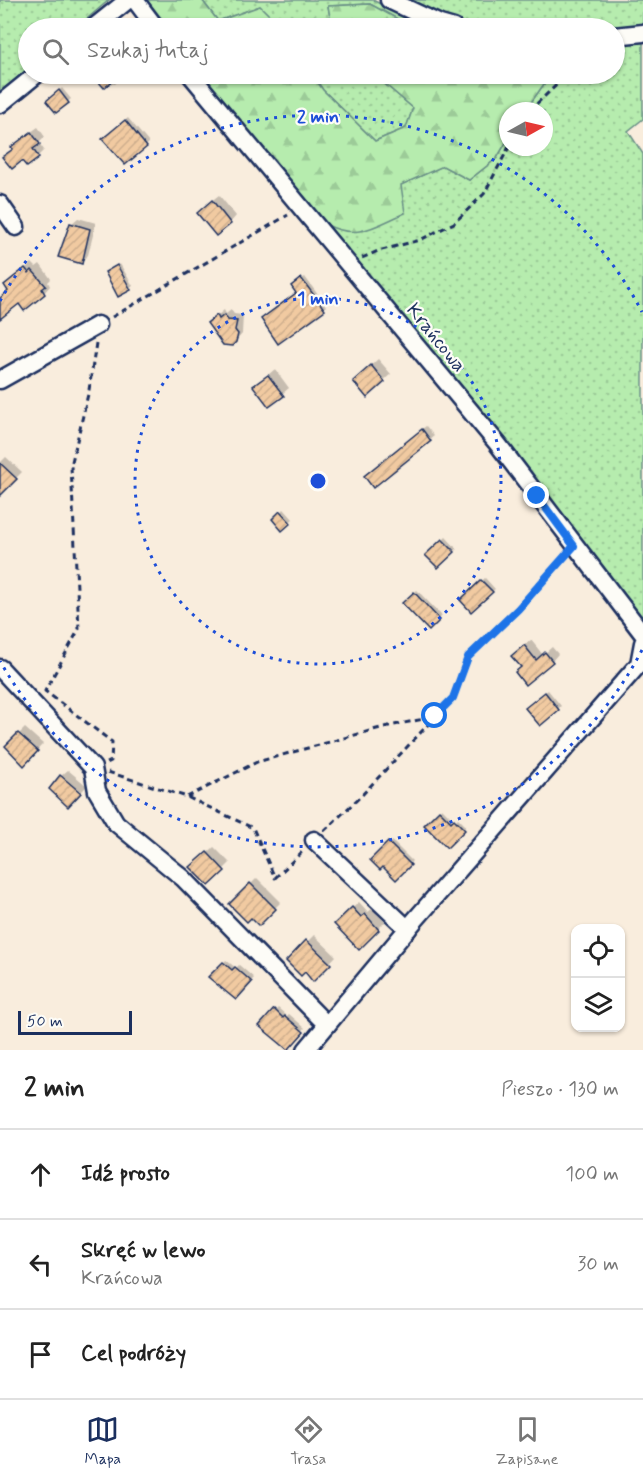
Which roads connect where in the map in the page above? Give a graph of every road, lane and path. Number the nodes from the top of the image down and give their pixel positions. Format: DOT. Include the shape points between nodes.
graph roads {
  1 [pos="128,0"];
  2 [pos="135,0"];
  3 [pos="390,0"];
  4 [pos="106,18"];
  5 [pos="148,18"];
  6 [pos="428,18"];
  7 [pos="643,33"];
  8 [pos="625,35"];
  9 [pos="25,84"];
  10 [pos="198,84"];
  11 [pos="557,84"];
  12 [pos="538,102"];
  13 [pos="0,104"];
  14 [pos="504,156"];
  15 [pos="0,204"];
  16 [pos="302,208"];
  17 [pos="16,227"];
  18 [pos="349,263"];
  19 [pos="98,325"];
  20 [pos="0,380"];
  21 [pos="574,546"];
  22 [pos="643,634"];
  23 [pos="643,643"];
  24 [pos="0,668"];
  25 [pos="435,716"];
  26 [pos="93,768"];
  27 [pos="187,797"];
  28 [pos="314,840"];
  29 [pos="408,929"];
  30 [pos="327,1025"];
  31 [pos="306,1050"];
  1 -- 4 [label="street"];
  2 -- 5 [label="street"];
  3 -- 6 [label="street"];
  7 -- 8 [label="street"];
  9 -- 13 [label="street"];
  10 -- 16 [label="street, Krańcowa"];
  11 -- 12 [label="path"];
  14 -- 18 [label="path" via="484,194 454,223 420,240"];
  15 -- 17 [label="street"];
  16 -- 18 [label="street, Krańcowa"];
  16 -- 19 [label="path"];
  18 -- 21 [label="street, Krańcowa" via="497,443"];
  19 -- 20 [label="street"];
  19 -- 26 [label="path" via="89,390 71,466 79,629 45,691 112,742 111,761"];
  21 -- 22 [label="street, Krańcowa"];
  21 -- 25 [label="path" via="518,609 468,657 453,698"];
  23 -- 29 [label="street" via="639,664"];
  24 -- 26 [label="street"];
  25 -- 27 [label="path" via="257,762"];
  25 -- 28 [label="path"];
  26 -- 27 [label="path"];
  26 -- 30 [label="street" via="98,791 116,823 183,878"];
  27 -- 28 [label="path" via="253,828 274,878"];
  28 -- 29 [label="street"];
  29 -- 30 [label="street"];
  30 -- 31 [label="street"];
}
